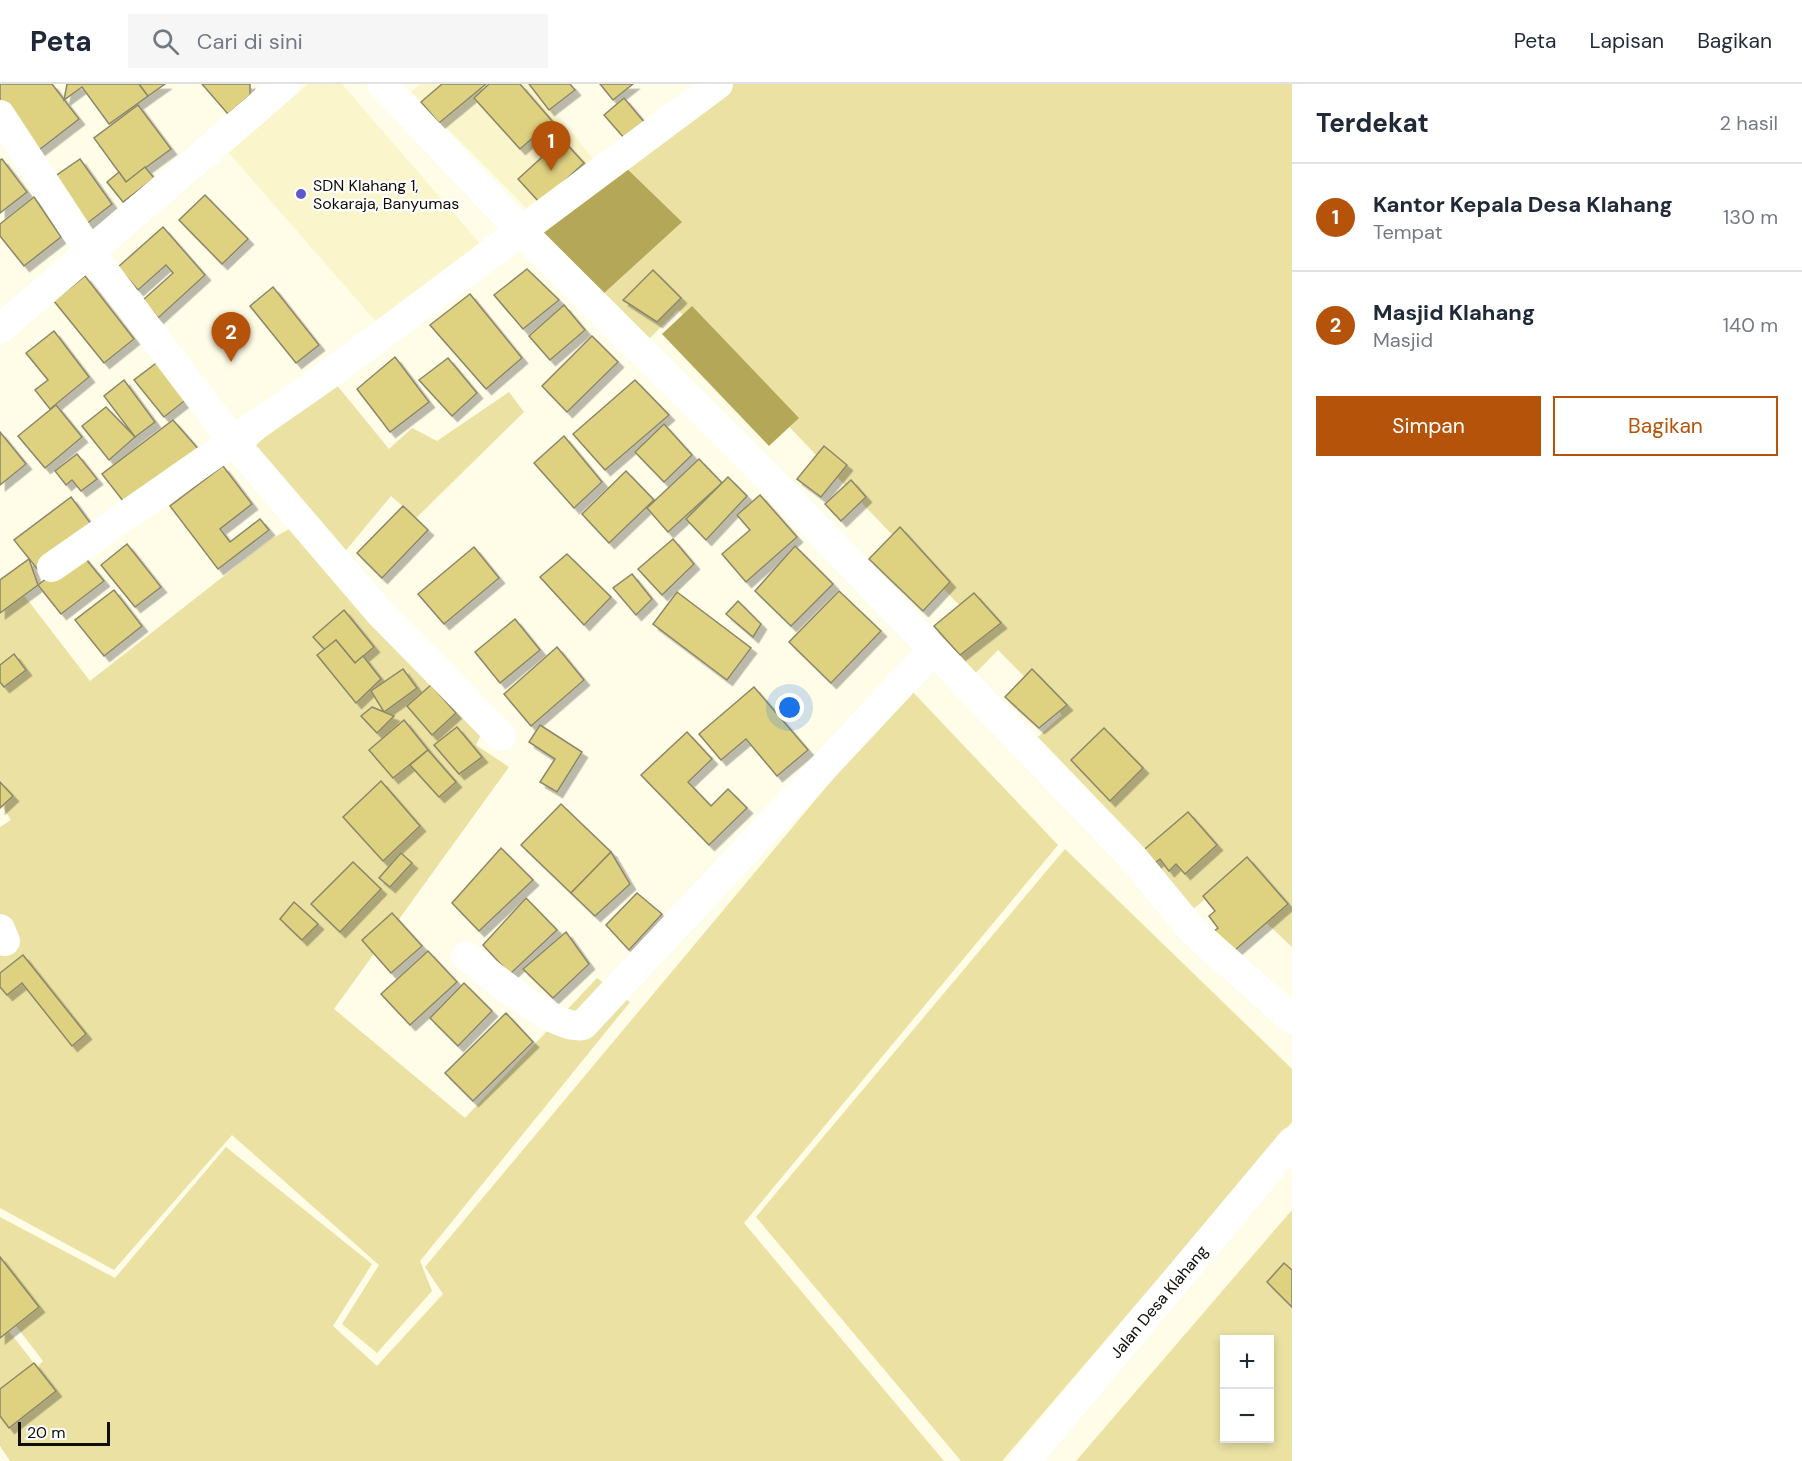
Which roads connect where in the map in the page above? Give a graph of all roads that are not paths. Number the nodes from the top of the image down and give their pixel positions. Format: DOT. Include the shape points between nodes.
graph roads {
  1 [pos="382,84"];
  2 [pos="718,84"];
  3 [pos="279,86"];
  4 [pos="0,115"];
  5 [pos="521,231"];
  6 [pos="88,251"];
  7 [pos="0,329"];
  8 [pos="232,440"];
  9 [pos="52,567"];
  10 [pos="932,651"];
  11 [pos="501,736"];
  12 [pos="466,956"];
  13 [pos="1292,1019"];
  14 [pos="1292,1142"];
  15 [pos="1025,1461"];
  1 -- 5 [label="street"];
  2 -- 5 [label="street"];
  3 -- 6 [label="street" via="128,221"];
  4 -- 6 [label="street"];
  5 -- 8 [label="street" via="328,375"];
  5 -- 10 [label="street" via="760,469"];
  6 -- 7 [label="street"];
  6 -- 8 [label="street"];
  8 -- 9 [label="street"];
  8 -- 11 [label="street" via="381,614"];
  10 -- 12 [label="street" via="583,1025 575,1027 554,1019"];
  10 -- 13 [label="street" via="1134,859 1192,931"];
  14 -- 15 [label="street, Jalan Desa Klahang"];
}
